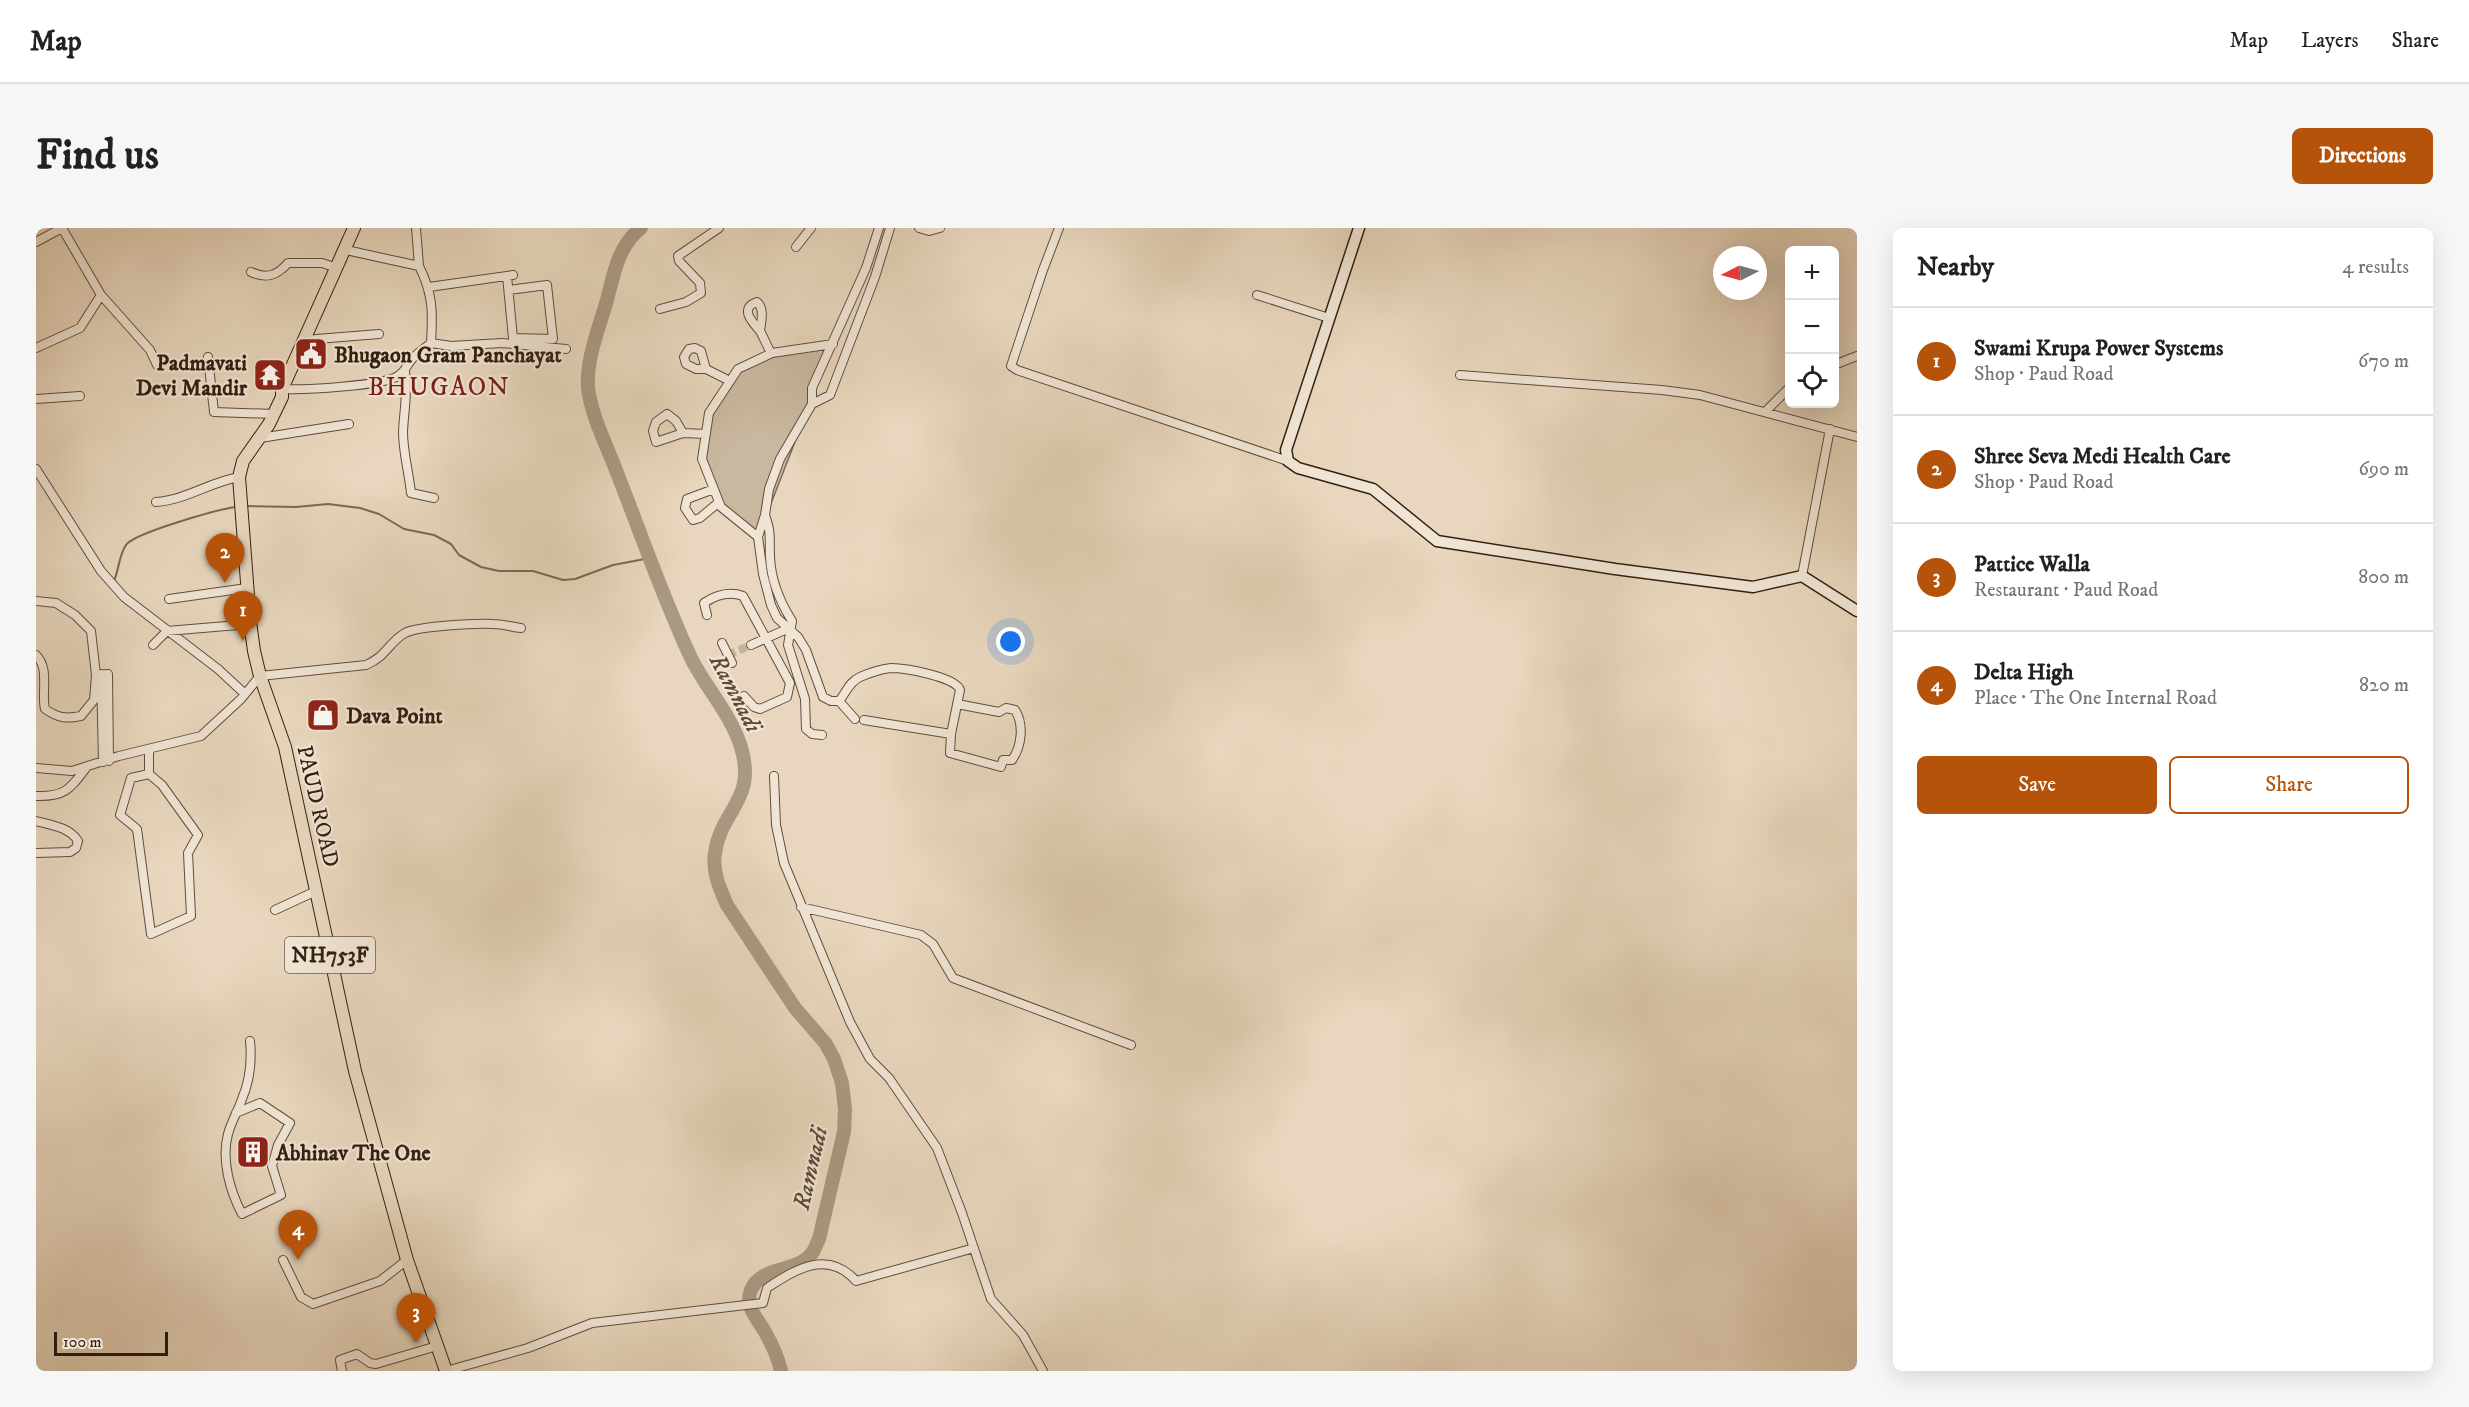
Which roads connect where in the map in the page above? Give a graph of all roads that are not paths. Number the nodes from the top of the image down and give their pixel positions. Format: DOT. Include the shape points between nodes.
graph roads {
  1 [pos="62,228"];
  2 [pos="354,228"];
  3 [pos="416,228"];
  4 [pos="719,228"];
  5 [pos="811,228"];
  6 [pos="879,228"];
  7 [pos="890,228"];
  8 [pos="920,228"];
  9 [pos="940,228"];
  10 [pos="1059,228"];
  11 [pos="1359,228"];
  12 [pos="36,242"];
  13 [pos="796,247"];
  14 [pos="346,250"];
  15 [pos="419,266"];
  16 [pos="337,268"];
  17 [pos="251,272"];
  18 [pos="429,287"];
  19 [pos="509,290"];
  20 [pos="1257,294"];
  21 [pos="101,295"];
  22 [pos="660,309"];
  23 [pos="1329,318"];
  24 [pos="760,331"];
  25 [pos="379,334"];
  26 [pos="304,340"];
  27 [pos="431,343"];
  28 [pos="833,344"];
  29 [pos="36,348"];
  30 [pos="566,349"];
  31 [pos="771,353"];
  32 [pos="1857,356"];
  33 [pos="208,357"];
  34 [pos="1839,363"];
  35 [pos="157,364"];
  36 [pos="706,369"];
  37 [pos="405,371"];
  38 [pos="1460,375"];
  39 [pos="730,381"];
  40 [pos="282,389"];
  41 [pos="1785,392"];
  42 [pos="80,396"];
  43 [pos="36,399"];
  44 [pos="812,404"];
  45 [pos="1766,411"];
  46 [pos="274,414"];
  47 [pos="349,424"];
  48 [pos="1830,429"];
  49 [pos="683,433"];
  50 [pos="706,434"];
  51 [pos="1857,437"];
  52 [pos="260,438"];
  53 [pos="1288,461"];
  54 [pos="36,469"];
  55 [pos="239,477"];
  56 [pos="714,489"];
  57 [pos="434,498"];
  58 [pos="156,502"];
  59 [pos="719,502"];
  60 [pos="765,515"];
  61 [pos="758,537"];
  62 [pos="1802,576"];
  63 [pos="247,588"];
  64 [pos="169,599"];
  65 [pos="36,602"];
  66 [pos="1857,611"];
  67 [pos="707,615"];
  68 [pos="250,624"];
  69 [pos="521,628"];
  70 [pos="167,631"];
  71 [pos="789,631"];
  72 [pos="767,638"];
  73 [pos="722,643"];
  74 [pos="153,645"];
  75 [pos="751,645"];
  76 [pos="36,655"];
  77 [pos="732,663"];
  78 [pos="102,674"];
  79 [pos="260,676"];
  80 [pos="245,694"];
  81 [pos="744,696"];
  82 [pos="839,701"];
  83 [pos="957,704"];
  84 [pos="855,719"];
  85 [pos="864,720"];
  86 [pos="951,734"];
  87 [pos="822,735"];
  88 [pos="149,749"];
  89 [pos="106,761"];
  90 [pos="36,768"];
  91 [pos="86,768"];
  92 [pos="149,774"];
  93 [pos="774,776"];
  94 [pos="36,796"];
  95 [pos="36,821"];
  96 [pos="36,854"];
  97 [pos="316,891"];
  98 [pos="801,907"];
  99 [pos="275,910"];
  100 [pos="250,1041"];
  101 [pos="1131,1046"];
  102 [pos="236,1113"];
  103 [pos="974,1248"];
  104 [pos="283,1260"];
  105 [pos="407,1260"];
  106 [pos="438,1346"];
  107 [pos="342,1371"];
  108 [pos="446,1371"];
  109 [pos="1043,1371"];
  1 -- 12 [label="street"];
  1 -- 21 [label="street"];
  2 -- 14 [label="main road, PAUD ROAD / NH753F"];
  3 -- 15 [label="street"];
  4 -- 22 [label="street" via="678,256 700,283 701,293"];
  5 -- 13 [label="street"];
  6 -- 28 [label="street"];
  7 -- 44 [label="street" via="830,395"];
  8 -- 9 [label="street"];
  10 -- 53 [label="street" via="1011,366"];
  11 -- 23 [label="street"];
  14 -- 15 [label="street"];
  14 -- 16 [label="main road, PAUD ROAD / NH753F"];
  15 -- 18 [label="street"];
  16 -- 17 [label="street" via="288,263 279,273 263,277"];
  16 -- 26 [label="main road, PAUD ROAD / NH753F"];
  18 -- 19 [label="street" via="510,276"];
  18 -- 27 [label="street"];
  19 -- 19 [label="street" via="513,338 553,339 547,285"];
  20 -- 23 [label="street"];
  21 -- 29 [label="street" via="80,328"];
  21 -- 35 [label="street" via="150,350"];
  23 -- 53 [label="street" via="1286,450"];
  24 -- 31 [label="street"];
  25 -- 26 [label="street"];
  26 -- 40 [label="main road, PAUD ROAD / NH753F"];
  27 -- 30 [label="street" via="502,343"];
  27 -- 37 [label="street" via="411,360"];
  28 -- 31 [label="street"];
  28 -- 44 [label="street" via="813,388"];
  31 -- 39 [label="street" via="738,369"];
  32 -- 34 [label="street"];
  33 -- 46 [label="street" via="214,412"];
  36 -- 39 [label="street"];
  37 -- 40 [label="street" via="391,380"];
  37 -- 57 [label="street" via="408,390 404,447 411,494"];
  38 -- 45 [label="street" via="1662,390"];
  39 -- 50 [label="street" via="709,413"];
  40 -- 46 [label="main road, PAUD ROAD / NH753F"];
  41 -- 45 [label="street"];
  42 -- 43 [label="street"];
  44 -- 60 [label="street" via="780,459"];
  45 -- 48 [label="street"];
  46 -- 52 [label="main road, PAUD ROAD / NH753F"];
  47 -- 52 [label="street"];
  48 -- 51 [label="street"];
  48 -- 62 [label="street"];
  49 -- 50 [label="street"];
  50 -- 56 [label="street" via="702,459"];
  52 -- 55 [label="main road, PAUD ROAD / NH753F" via="243,461"];
  53 -- 62 [label="street" via="1298,468 1373,489 1437,541 1753,587"];
  54 -- 70 [label="street" via="101,571 124,597"];
  55 -- 58 [label="street" via="177,500"];
  55 -- 63 [label="main road, PAUD ROAD / NH753F"];
  56 -- 59 [label="street"];
  56 -- 59 [label="street" via="687,499 685,508 693,520"];
  59 -- 61 [label="street"];
  60 -- 61 [label="street"];
  60 -- 71 [label="street" via="772,533 774,583 792,621"];
  61 -- 71 [label="street" via="771,605"];
  62 -- 66 [label="street"];
  63 -- 64 [label="street"];
  63 -- 68 [label="main road, PAUD ROAD / NH753F"];
  65 -- 78 [label="street" via="56,603 91,631"];
  67 -- 72 [label="street" via="704,603 736,593 743,596"];
  68 -- 70 [label="street"];
  68 -- 79 [label="main road, PAUD ROAD / NH753F"];
  69 -- 79 [label="street" via="494,624 408,632 379,660 366,665"];
  70 -- 74 [label="street"];
  70 -- 80 [label="street"];
  71 -- 72 [label="street"];
  71 -- 82 [label="street" via="806,650 823,697"];
  71 -- 87 [label="street" via="788,645 806,699 806,729"];
  72 -- 75 [label="street"];
  72 -- 81 [label="street" via="790,682 787,697 760,709"];
  73 -- 77 [label="street"];
  76 -- 78 [label="street" via="44,667 45,709 55,716 81,716 94,700"];
  78 -- 89 [label="street"];
  79 -- 80 [label="street"];
  79 -- 97 [label="main road, PAUD ROAD / NH753F" via="285,747"];
  80 -- 88 [label="street" via="201,736"];
  82 -- 83 [label="street" via="859,677 905,668 954,682 960,690"];
  82 -- 84 [label="street"];
  83 -- 86 [label="street"];
  83 -- 86 [label="street" via="999,712 1006,708 1015,710 1021,729 1018,752 1012,760 1003,760 1000,767 956,756 950,753"];
  85 -- 86 [label="street"];
  88 -- 89 [label="street"];
  88 -- 92 [label="street"];
  89 -- 91 [label="street"];
  90 -- 91 [label="street"];
  91 -- 94 [label="street" via="70,789 54,797"];
  92 -- 92 [label="street" via="162,785 198,835 188,854 191,916 151,934 137,830 120,815 131,778"];
  93 -- 98 [label="street" via="779,841"];
  95 -- 96 [label="street" via="65,829 78,841 70,852"];
  97 -- 99 [label="street"];
  97 -- 105 [label="main road, PAUD ROAD / NH753F" via="355,1071"];
  98 -- 101 [label="street" via="921,934 933,944 953,978"];
  98 -- 103 [label="street" via="850,1023 870,1059 889,1078 937,1148"];
  100 -- 102 [label="street" via="252,1062"];
  102 -- 102 [label="street" via="226,1155 228,1179 242,1214 281,1195 272,1166 290,1123 260,1103"];
  103 -- 108 [label="street" via="856,1281 845,1269 819,1263 788,1274 767,1288 763,1303 592,1323 528,1348"];
  103 -- 109 [label="street" via="991,1299 1023,1335"];
  104 -- 105 [label="street" via="301,1297 313,1304 380,1281"];
  105 -- 106 [label="main road, PAUD ROAD / NH753F"];
  106 -- 107 [label="street" via="376,1364 357,1354 340,1360"];
  106 -- 108 [label="main road, PAUD ROAD / NH753F"];
}
